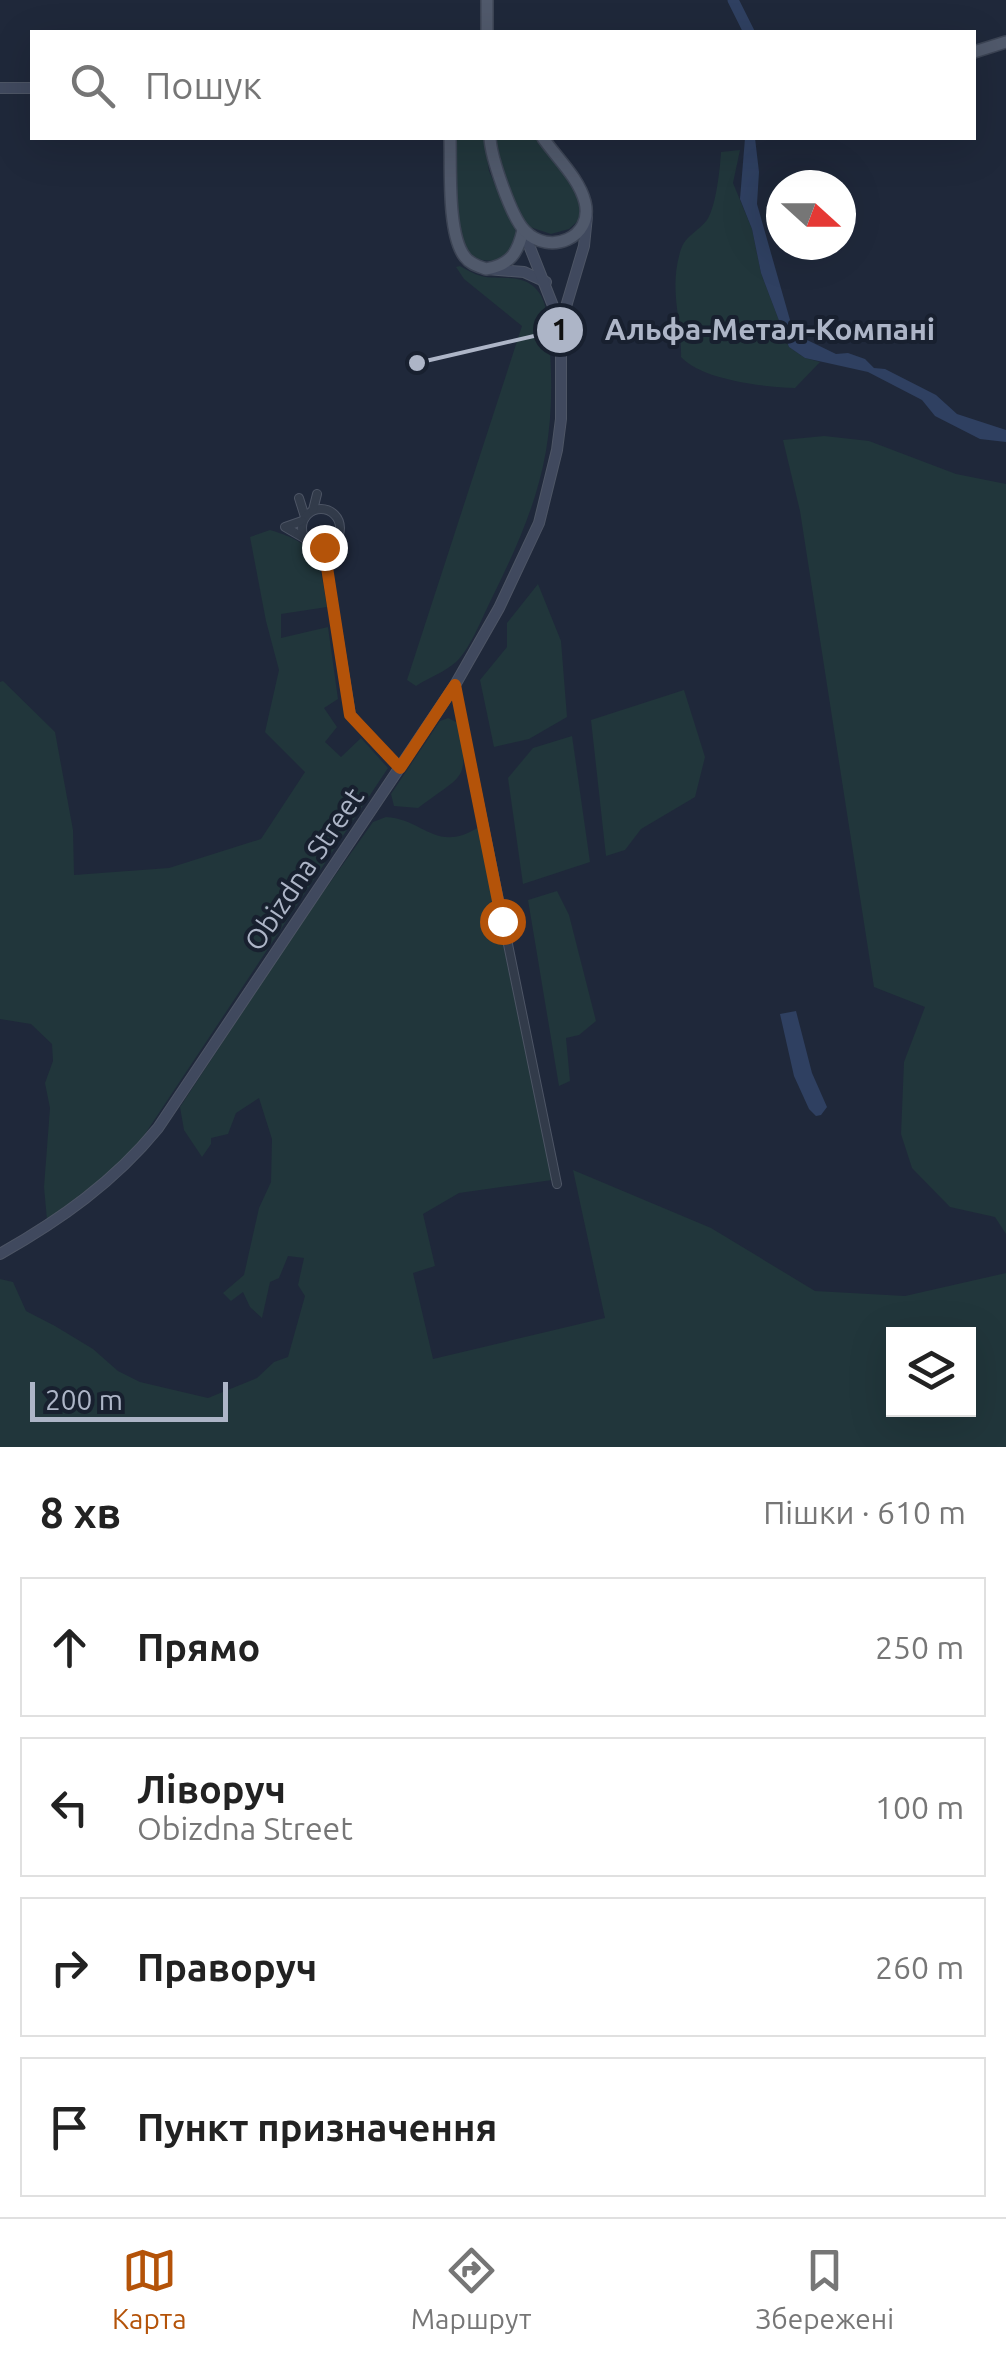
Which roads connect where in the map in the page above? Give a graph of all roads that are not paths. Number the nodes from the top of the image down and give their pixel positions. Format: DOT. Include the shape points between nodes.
graph roads {
  1 [pos="487,0"];
  2 [pos="488,30"];
  3 [pos="1006,42"];
  4 [pos="976,51"];
  5 [pos="0,88"];
  6 [pos="30,88"];
  7 [pos="450,140"];
  8 [pos="490,140"];
  9 [pos="544,140"];
  10 [pos="587,216"];
  11 [pos="523,230"];
  12 [pos="486,268"];
  13 [pos="546,282"];
  14 [pos="561,326"];
  15 [pos="310,514"];
  16 [pos="305,539"];
  17 [pos="334,542"];
  18 [pos="316,546"];
  19 [pos="326,561"];
  20 [pos="455,685"];
  21 [pos="400,768"];
  22 [pos="557,1184"];
  23 [pos="0,1254"];
  1 -- 2 [label="main road"];
  3 -- 4 [label="main road"];
  5 -- 6 [label="main road"];
  7 -- 12 [label="main road" via="457,241 465,258"];
  8 -- 11 [label="main road"];
  9 -- 10 [label="main road" via="580,188"];
  10 -- 11 [label="main road" via="578,233 558,243"];
  10 -- 14 [label="main road"];
  11 -- 12 [label="main road" via="509,261"];
  11 -- 13 [label="main road"];
  12 -- 13 [label="main road"];
  13 -- 14 [label="main road"];
  14 -- 20 [label="main road, Obizdna Street" via="561,418 546,505"];
  15 -- 16 [label="street"];
  15 -- 16 [label="street" via="285,526"];
  15 -- 17 [label="street" via="334,513 340,522"];
  16 -- 18 [label="street"];
  17 -- 18 [label="street"];
  17 -- 19 [label="street"];
  18 -- 19 [label="street"];
  19 -- 21 [label="street" via="350,715"];
  20 -- 21 [label="main road, Obizdna Street"];
  20 -- 22 [label="street"];
  21 -- 23 [label="main road, Obizdna Street" via="149,1138 81,1204"];
}
